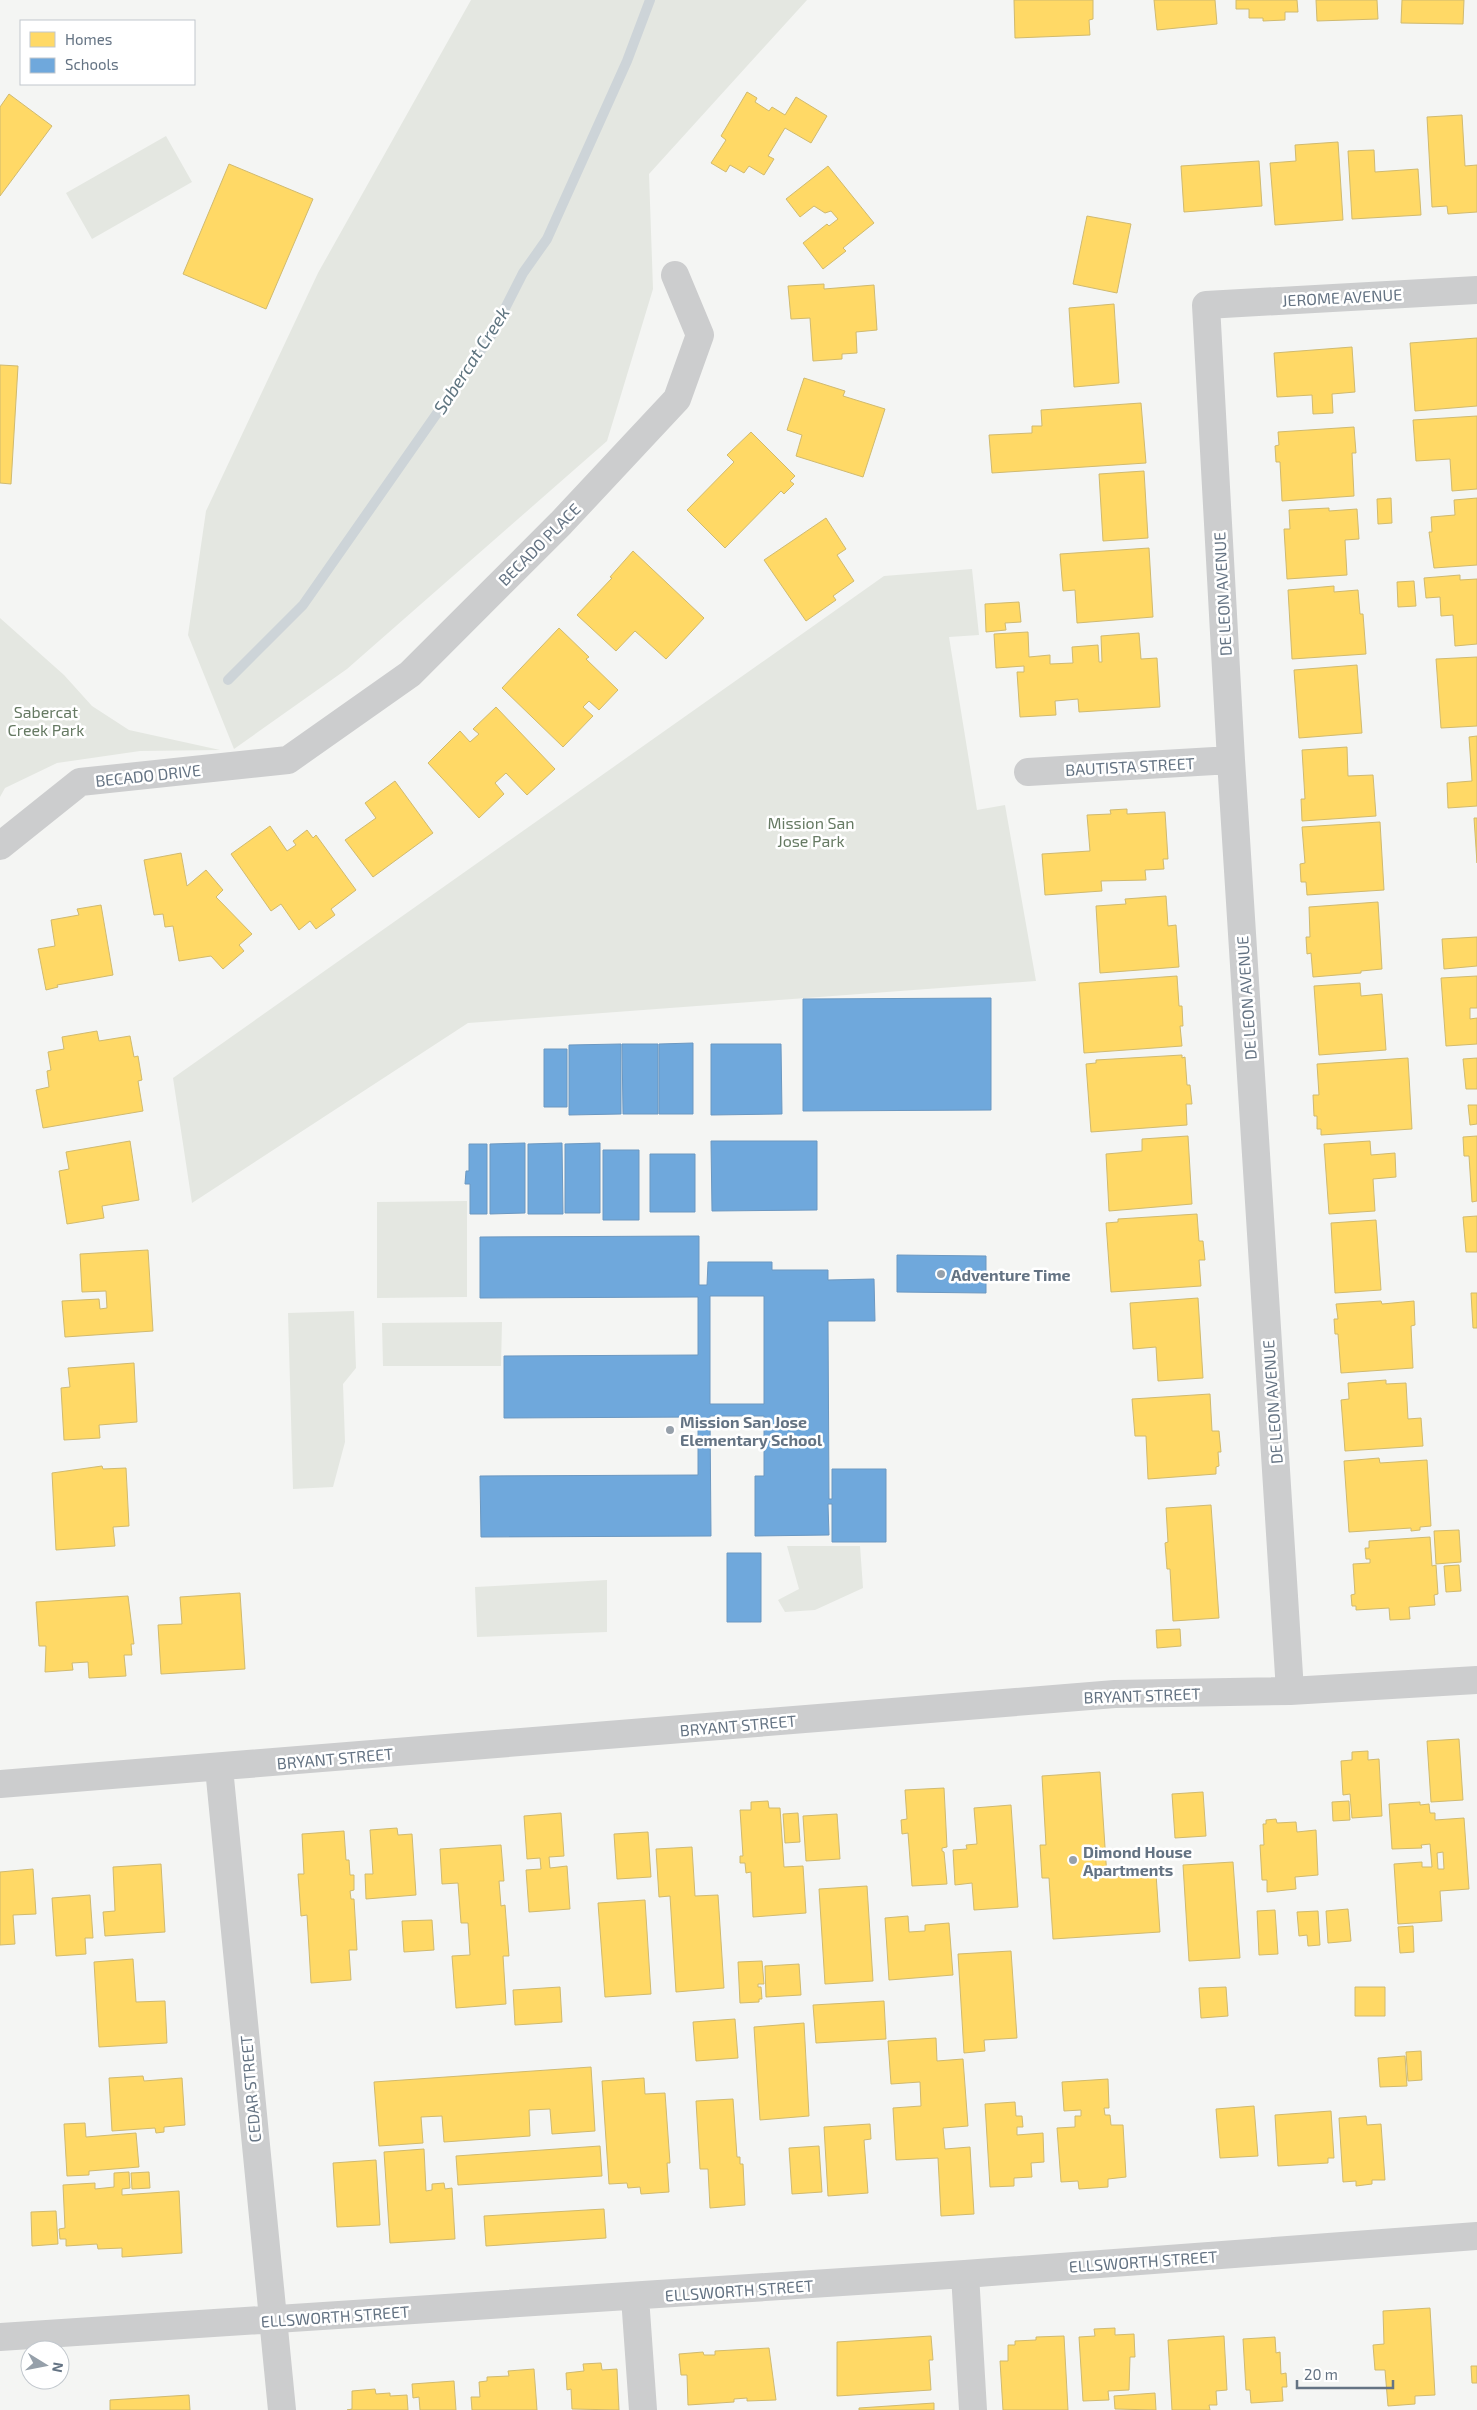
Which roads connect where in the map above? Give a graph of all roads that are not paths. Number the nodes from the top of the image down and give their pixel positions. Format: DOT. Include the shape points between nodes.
graph roads {
  1 [pos="675,275"];
  2 [pos="1477,290"];
  3 [pos="1206,305"];
  4 [pos="288,760"];
  5 [pos="1232,760"];
  6 [pos="1028,772"];
  7 [pos="0,846"];
  8 [pos="1477,1680"];
  9 [pos="1290,1691"];
  10 [pos="219,1768"];
  11 [pos="0,1784"];
  12 [pos="1477,2236"];
  13 [pos="965,2274"];
  14 [pos="635,2297"];
  15 [pos="272,2320"];
  16 [pos="0,2338"];
  17 [pos="282,2410"];
  18 [pos="643,2410"];
  19 [pos="973,2410"];
  1 -- 4 [label="street, BECADO PLACE" via="700,334 677,399 561,523 410,674"];
  2 -- 3 [label="street, JEROME AVENUE"];
  3 -- 5 [label="street, DE LEON AVENUE"];
  4 -- 7 [label="street, BECADO DRIVE" via="80,782"];
  5 -- 6 [label="street, BAUTISTA STREET"];
  5 -- 9 [label="street, DE LEON AVENUE"];
  8 -- 9 [label="street, BRYANT STREET"];
  9 -- 10 [label="street, BRYANT STREET" via="1115,1694"];
  10 -- 11 [label="street, BRYANT STREET"];
  10 -- 15 [label="street, CEDAR STREET"];
  12 -- 13 [label="street, ELLSWORTH STREET"];
  13 -- 14 [label="street, ELLSWORTH STREET"];
  13 -- 19 [label="street"];
  14 -- 15 [label="street, ELLSWORTH STREET"];
  14 -- 18 [label="street"];
  15 -- 16 [label="street, ELLSWORTH STREET"];
  15 -- 17 [label="street, CEDAR STREET"];
}
